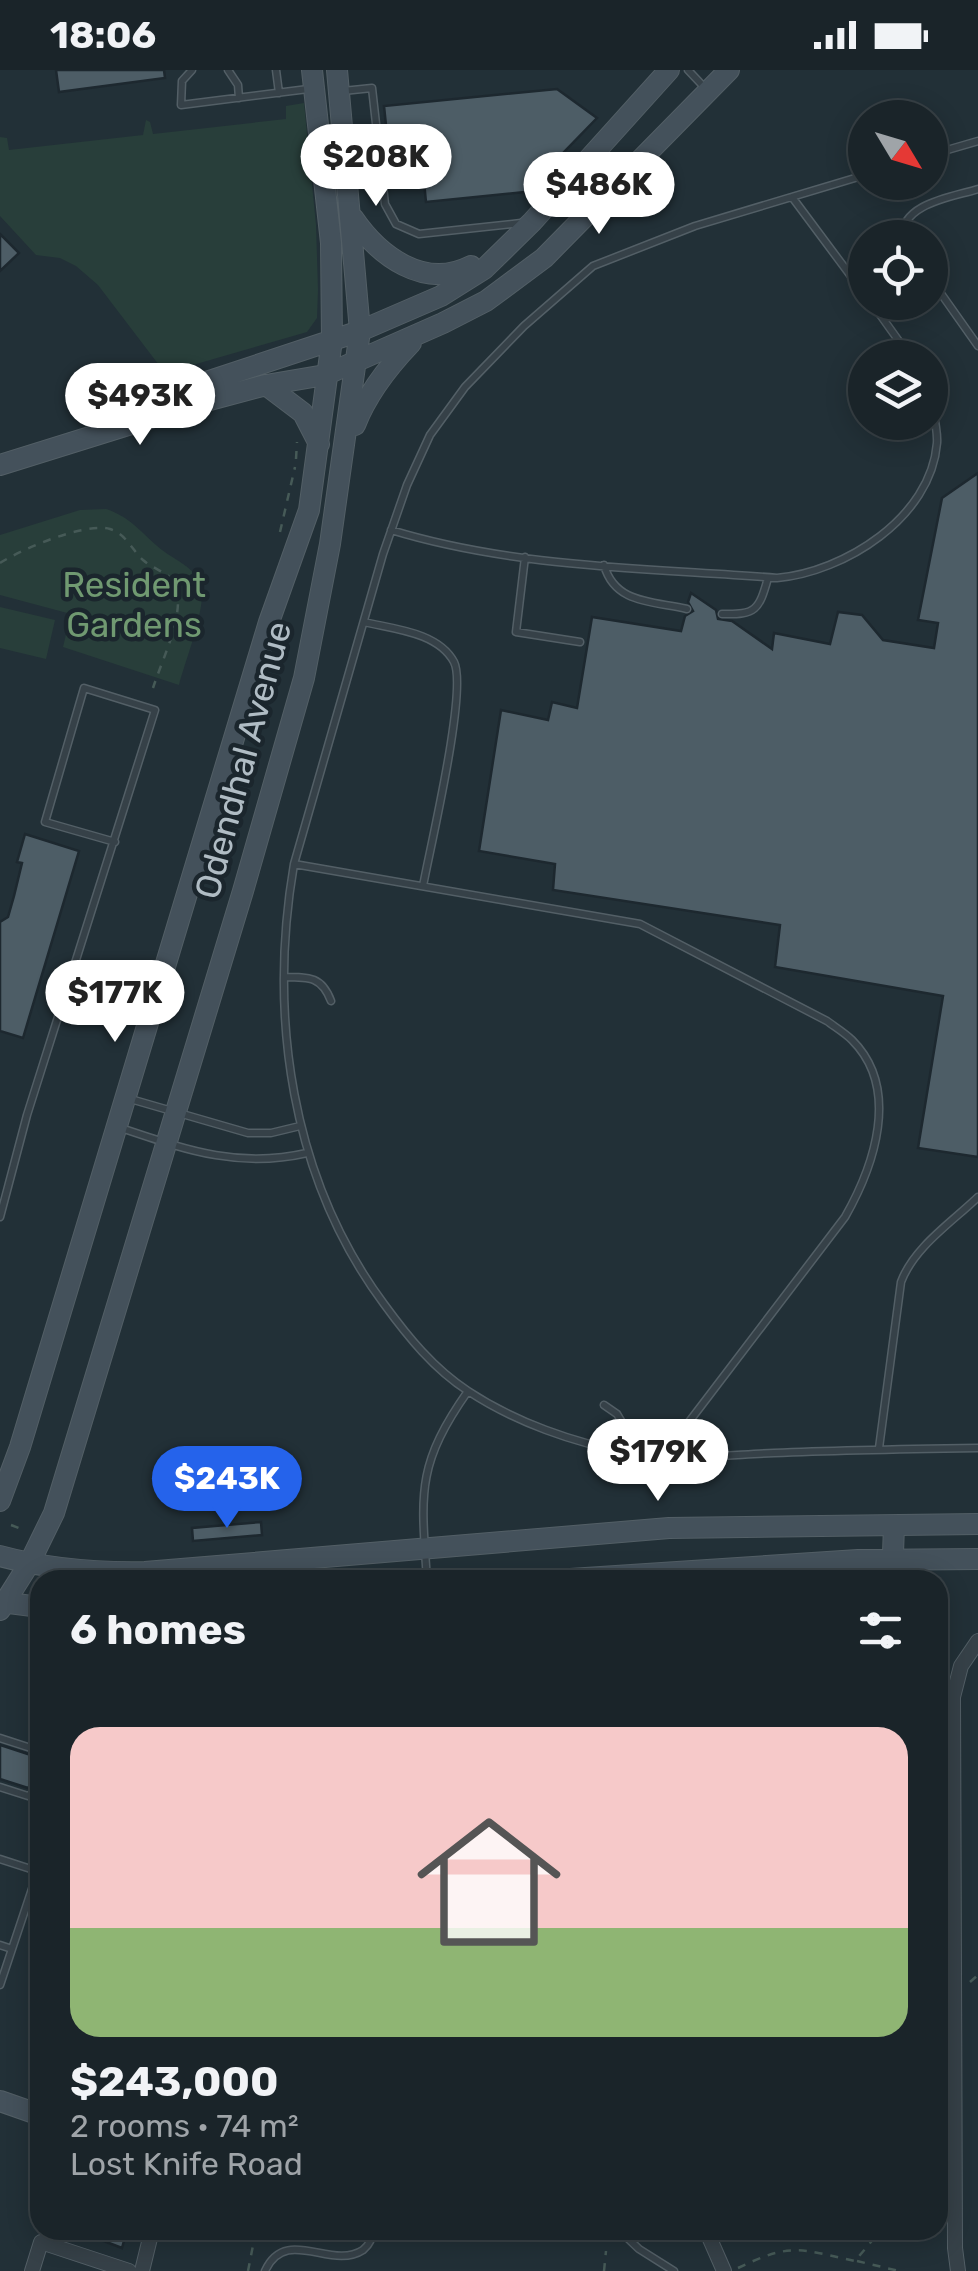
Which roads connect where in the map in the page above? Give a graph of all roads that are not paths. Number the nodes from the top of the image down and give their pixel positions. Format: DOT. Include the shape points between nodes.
graph roads {
  1 [pos="192,70"];
  2 [pos="276,70"];
  3 [pos="669,70"];
  4 [pos="688,70"];
  5 [pos="729,70"];
  6 [pos="232,71"];
  7 [pos="313,79"];
  8 [pos="338,80"];
  9 [pos="707,90"];
  10 [pos="279,93"];
  11 [pos="239,98"];
  12 [pos="978,141"];
  13 [pos="948,150"];
  14 [pos="848,180"];
  15 [pos="978,189"];
  16 [pos="792,197"];
  17 [pos="352,216"];
  18 [pos="906,220"];
  19 [pos="532,222"];
  20 [pos="512,242"];
  21 [pos="848,272"];
  22 [pos="948,304"];
  23 [pos="360,331"];
  24 [pos="420,334"];
  25 [pos="332,340"];
  26 [pos="978,346"];
  27 [pos="357,362"];
  28 [pos="325,374"];
  29 [pos="266,385"];
  30 [pos="937,440"];
  31 [pos="319,444"];
  32 [pos="342,460"];
  33 [pos="391,530"];
  34 [pos="525,558"];
  35 [pos="604,565"];
  36 [pos="768,578"];
  37 [pos="686,609"];
  38 [pos="722,614"];
  39 [pos="364,622"];
  40 [pos="580,642"];
  41 [pos="115,842"];
  42 [pos="294,864"];
  43 [pos="423,886"];
  44 [pos="285,978"];
  45 [pos="331,1001"];
  46 [pos="125,1097"];
  47 [pos="175,1112"];
  48 [pos="115,1126"];
  49 [pos="300,1126"];
  50 [pos="165,1143"];
  51 [pos="307,1153"];
  52 [pos="978,1198"];
  53 [pos="0,1217"];
  54 [pos="468,1391"];
  55 [pos="604,1405"];
  56 [pos="878,1448"];
  57 [pos="978,1448"];
  58 [pos="617,1450"];
  59 [pos="662,1457"];
  60 [pos="0,1501"];
  61 [pos="978,1524"];
  62 [pos="894,1526"];
  63 [pos="425,1548"];
  64 [pos="0,1556"];
  65 [pos="978,1559"];
  66 [pos="29,1564"];
  67 [pos="79,1570"];
  68 [pos="169,1570"];
  69 [pos="426,1570"];
  70 [pos="679,1570"];
  71 [pos="892,1570"];
  72 [pos="2,1605"];
  73 [pos="30,1606"];
  74 [pos="978,1641"];
  75 [pos="0,1738"];
  76 [pos="30,1748"];
  77 [pos="0,1787"];
  78 [pos="30,1795"];
  79 [pos="0,1858"];
  80 [pos="30,1866"];
  81 [pos="30,1896"];
  82 [pos="948,1916"];
  83 [pos="954,1918"];
  84 [pos="0,1946"];
  85 [pos="12,1949"];
  86 [pos="948,1962"];
  87 [pos="954,1964"];
  88 [pos="0,1985"];
  89 [pos="0,2101"];
  90 [pos="30,2111"];
  91 [pos="150,2240"];
  92 [pos="371,2240"];
  93 [pos="630,2240"];
  94 [pos="710,2240"];
  95 [pos="32,2271"];
  96 [pos="129,2271"];
  97 [pos="142,2271"];
  98 [pos="265,2271"];
  99 [pos="674,2271"];
  100 [pos="724,2271"];
  101 [pos="958,2271"];
  1 -- 11 [label="lane" via="182,81 180,105"];
  2 -- 10 [label="lane"];
  3 -- 19 [label="street"];
  4 -- 9 [label="lane"];
  5 -- 9 [label="street"];
  6 -- 11 [label="lane"];
  7 -- 10 [label="lane"];
  7 -- 25 [label="street, Odendhal Avenue" via="331,243"];
  8 -- 17 [label="street, Odendhal Avenue"];
  8 -- 19 [label="lane" via="372,88 385,204 400,227 427,233"];
  9 -- 24 [label="street" via="544,258 486,300"];
  10 -- 11 [label="lane"];
  12 -- 13 [label="lane"];
  14 -- 16 [label="lane"];
  15 -- 18 [label="lane"];
  16 -- 21 [label="lane"];
  16 -- 33 [label="lane" via="624,253 594,266 553,298 465,387 430,436"];
  17 -- 20 [label="street" via="388,257 426,272 464,270"];
  17 -- 23 [label="street, Odendhal Avenue"];
  19 -- 20 [label="street"];
  20 -- 23 [label="street" via="441,296"];
  22 -- 26 [label="lane"];
  23 -- 25 [label="street"];
  23 -- 27 [label="street, Odendhal Avenue"];
  24 -- 27 [label="street"];
  24 -- 32 [label="street" via="361,408"];
  25 -- 28 [label="street, Odendhal Avenue"];
  25 -- 29 [label="street" via="185,388 0,465"];
  27 -- 28 [label="street"];
  27 -- 32 [label="street, Odendhal Avenue"];
  28 -- 29 [label="street"];
  28 -- 31 [label="street, Odendhal Avenue"];
  29 -- 31 [label="street" via="303,413"];
  30 -- 36 [label="lane" via="923,488 871,544 803,576"];
  31 -- 46 [label="street, Odendhal Avenue" via="308,510"];
  32 -- 47 [label="street, Odendhal Avenue" via="304,678"];
  33 -- 34 [label="lane"];
  33 -- 39 [label="lane"];
  34 -- 35 [label="lane"];
  34 -- 40 [label="lane" via="516,632"];
  35 -- 36 [label="lane"];
  35 -- 37 [label="lane" via="622,594"];
  36 -- 38 [label="lane" via="756,608"];
  39 -- 42 [label="lane"];
  39 -- 43 [label="lane" via="422,636 454,663 456,703"];
  41 -- 41 [label="lane" via="155,710 84,688 45,822"];
  41 -- 53 [label="lane"];
  42 -- 43 [label="lane"];
  42 -- 44 [label="lane"];
  43 -- 59 [label="lane" via="640,924 827,1021 853,1041 876,1084 876,1144 845,1217"];
  44 -- 45 [label="lane" via="318,979"];
  44 -- 49 [label="lane"];
  46 -- 47 [label="lane"];
  46 -- 48 [label="street, Odendhal Avenue"];
  47 -- 49 [label="lane" via="248,1133"];
  47 -- 50 [label="street, Odendhal Avenue"];
  48 -- 50 [label="lane"];
  48 -- 60 [label="street, Odendhal Avenue"];
  49 -- 51 [label="lane"];
  50 -- 51 [label="lane" via="259,1161"];
  50 -- 66 [label="street, Odendhal Avenue" via="54,1513"];
  51 -- 54 [label="lane" via="368,1283 403,1330"];
  52 -- 56 [label="lane" via="905,1270"];
  54 -- 58 [label="lane" via="556,1433"];
  54 -- 63 [label="lane" via="426,1472"];
  55 -- 58 [label="lane" via="623,1424"];
  56 -- 57 [label="lane"];
  56 -- 59 [label="lane"];
  58 -- 59 [label="lane"];
  61 -- 62 [label="street"];
  62 -- 63 [label="street" via="669,1528"];
  62 -- 71 [label="street"];
  63 -- 68 [label="street"];
  63 -- 69 [label="lane"];
  64 -- 66 [label="street"];
  65 -- 71 [label="street"];
  66 -- 67 [label="street"];
  66 -- 72 [label="street, Odendhal Avenue"];
  70 -- 71 [label="street"];
  72 -- 73 [label="street"];
  74 -- 83 [label="street" via="961,1666 953,1697"];
  75 -- 76 [label="lane"];
  77 -- 78 [label="lane"];
  79 -- 80 [label="lane"];
  81 -- 85 [label="lane"];
  82 -- 83 [label="lane"];
  83 -- 87 [label="street"];
  84 -- 85 [label="lane"];
  85 -- 88 [label="lane"];
  86 -- 87 [label="lane"];
  87 -- 101 [label="street"];
  89 -- 90 [label="street"];
  91 -- 97 [label="street"];
  92 -- 98 [label="lane" via="356,2255 332,2260 286,2250"];
  93 -- 99 [label="lane"];
  94 -- 100 [label="street"];
  95 -- 96 [label="street" via="41,2242"];
}
